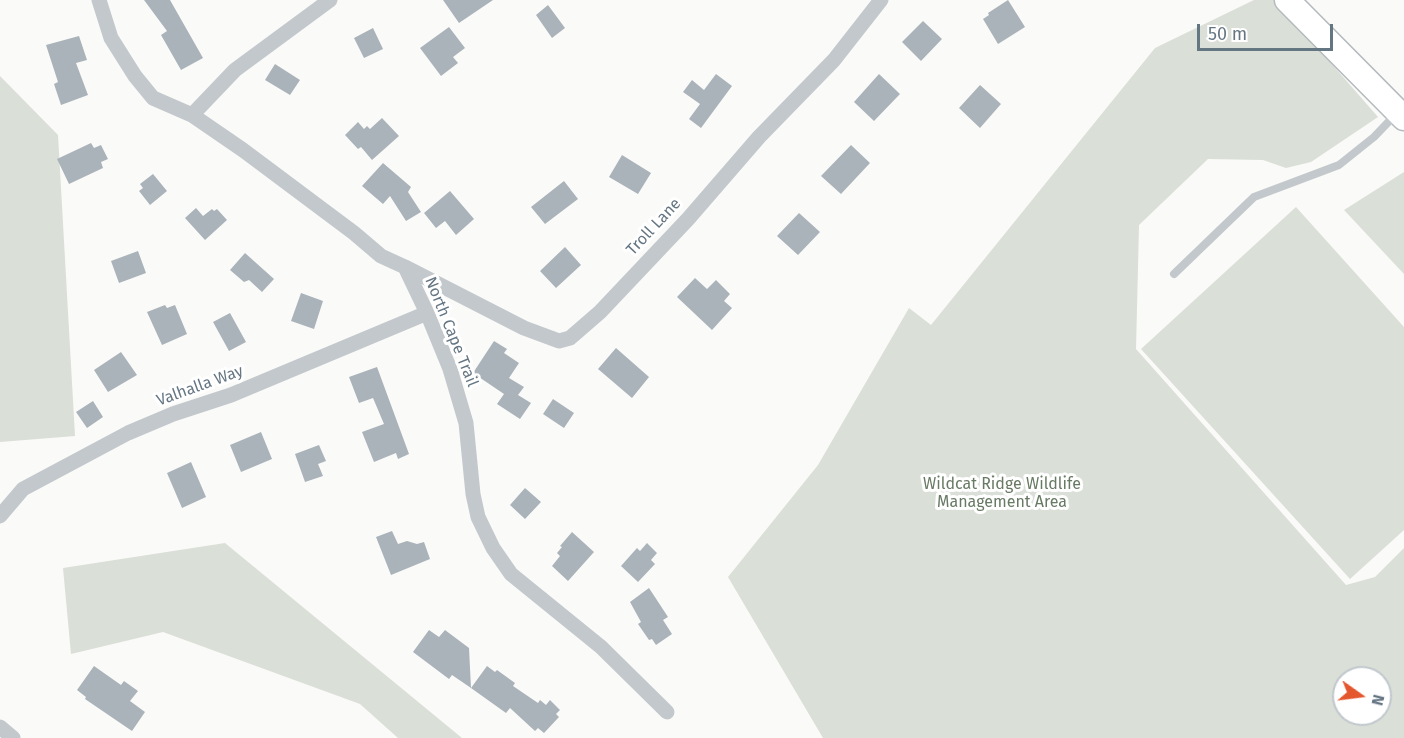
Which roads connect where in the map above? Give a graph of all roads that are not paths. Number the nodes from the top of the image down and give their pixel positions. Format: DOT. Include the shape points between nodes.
graph roads {
  1 [pos="99,0"];
  2 [pos="330,0"];
  3 [pos="881,0"];
  4 [pos="1287,0"];
  5 [pos="192,115"];
  6 [pos="1401,115"];
  7 [pos="405,267"];
  8 [pos="1173,274"];
  9 [pos="427,313"];
  10 [pos="0,516"];
  11 [pos="667,712"];
  12 [pos="0,727"];
  13 [pos="13,738"];
  1 -- 5 [label="street, North Cape Trail" via="111,38 135,76 153,98"];
  2 -- 5 [label="street" via="235,70"];
  3 -- 7 [label="street, Troll Lane" via="834,60 759,137 688,219 570,338 559,341 524,328"];
  4 -- 6 [label="main road"];
  5 -- 7 [label="street, North Cape Trail" via="381,256"];
  6 -- 8 [label="lane" via="1339,165 1254,197"];
  7 -- 9 [label="street, North Cape Trail"];
  9 -- 10 [label="street, Valhalla Way" via="231,395 128,433 23,489"];
  9 -- 11 [label="street, North Cape Trail" via="466,423 473,494 478,517 493,549 512,574 601,647"];
  12 -- 13 [label="street"];
}
